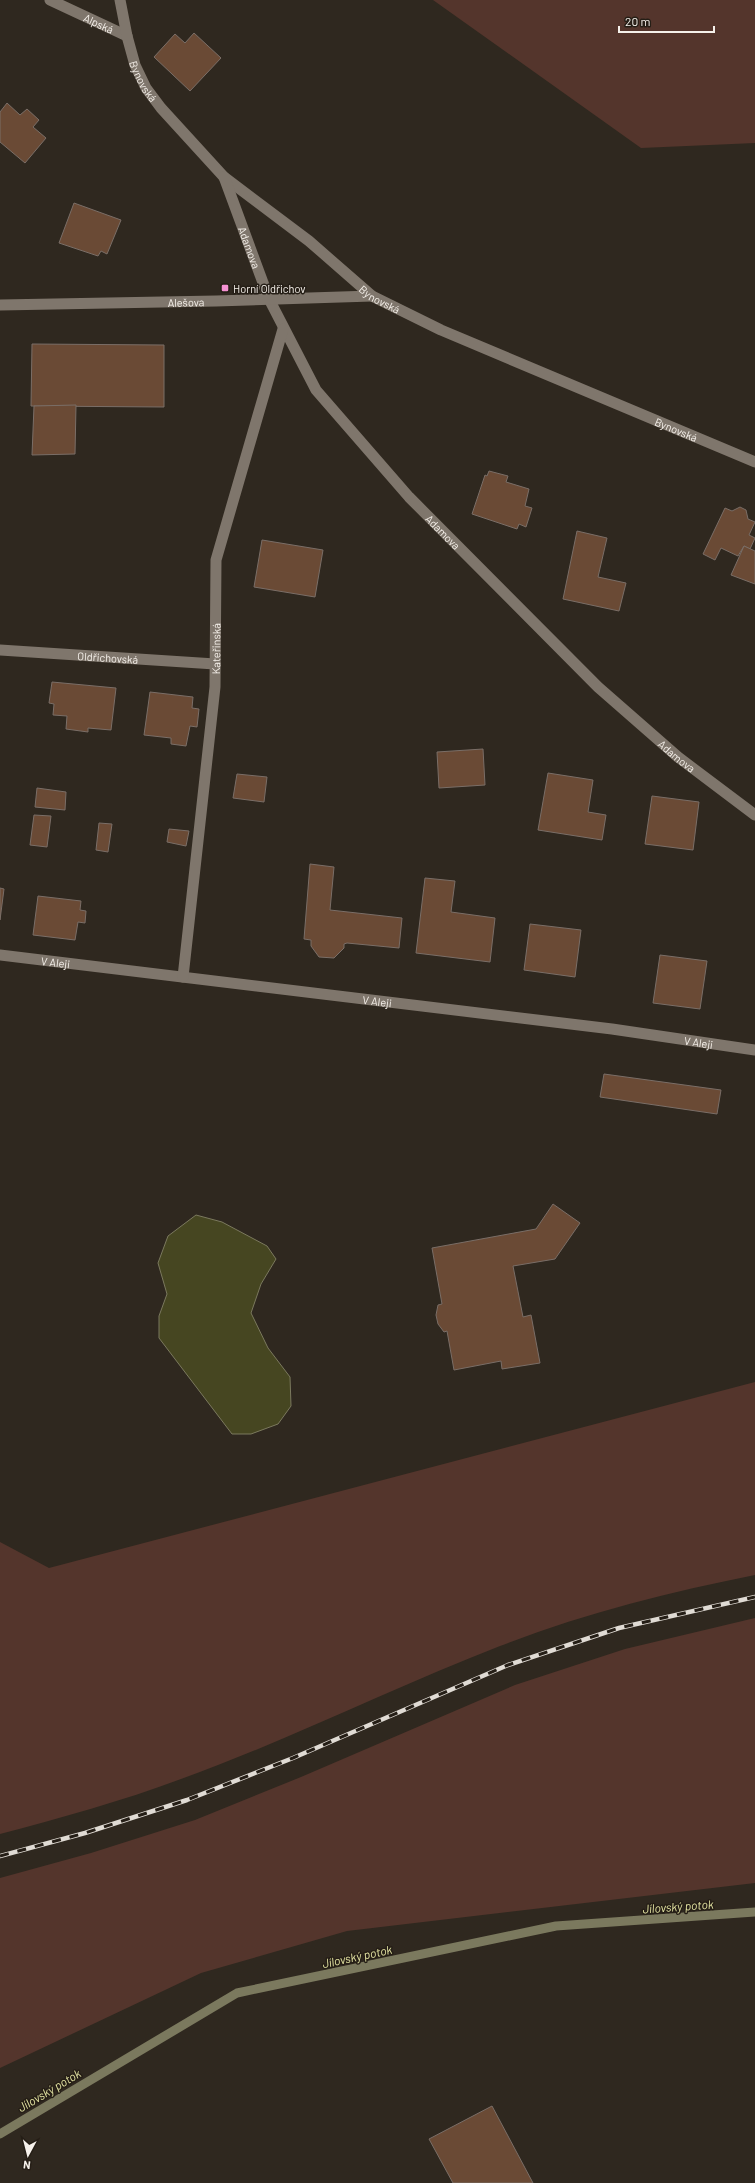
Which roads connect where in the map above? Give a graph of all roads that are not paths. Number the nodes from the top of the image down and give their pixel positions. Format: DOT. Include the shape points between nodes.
graph roads {
  1 [pos="50,0"];
  2 [pos="120,0"];
  3 [pos="127,36"];
  4 [pos="224,177"];
  5 [pos="372,296"];
  6 [pos="269,299"];
  7 [pos="0,305"];
  8 [pos="283,329"];
  9 [pos="755,462"];
  10 [pos="0,650"];
  11 [pos="215,664"];
  12 [pos="755,815"];
  13 [pos="0,955"];
  14 [pos="183,977"];
  15 [pos="755,1050"];
  1 -- 3 [label="street, Alpská"];
  2 -- 3 [label="street, Bynovská"];
  3 -- 4 [label="street, Bynovská" via="135,65 146,88"];
  4 -- 5 [label="street, Bynovská" via="309,241"];
  4 -- 6 [label="street, Adamova"];
  5 -- 6 [label="street, Alešova"];
  5 -- 9 [label="street, Bynovská" via="441,330"];
  6 -- 7 [label="street, Alešova"];
  6 -- 8 [label="street, Adamova"];
  8 -- 11 [label="street, Kateřinská" via="216,560"];
  8 -- 12 [label="street, Adamova" via="316,390 409,497 598,687 678,757"];
  10 -- 11 [label="street, Oldřichovská"];
  11 -- 14 [label="street, Kateřinská" via="215,687"];
  13 -- 14 [label="street, V Aleji"];
  14 -- 15 [label="street, V Aleji" via="612,1029"];
}
